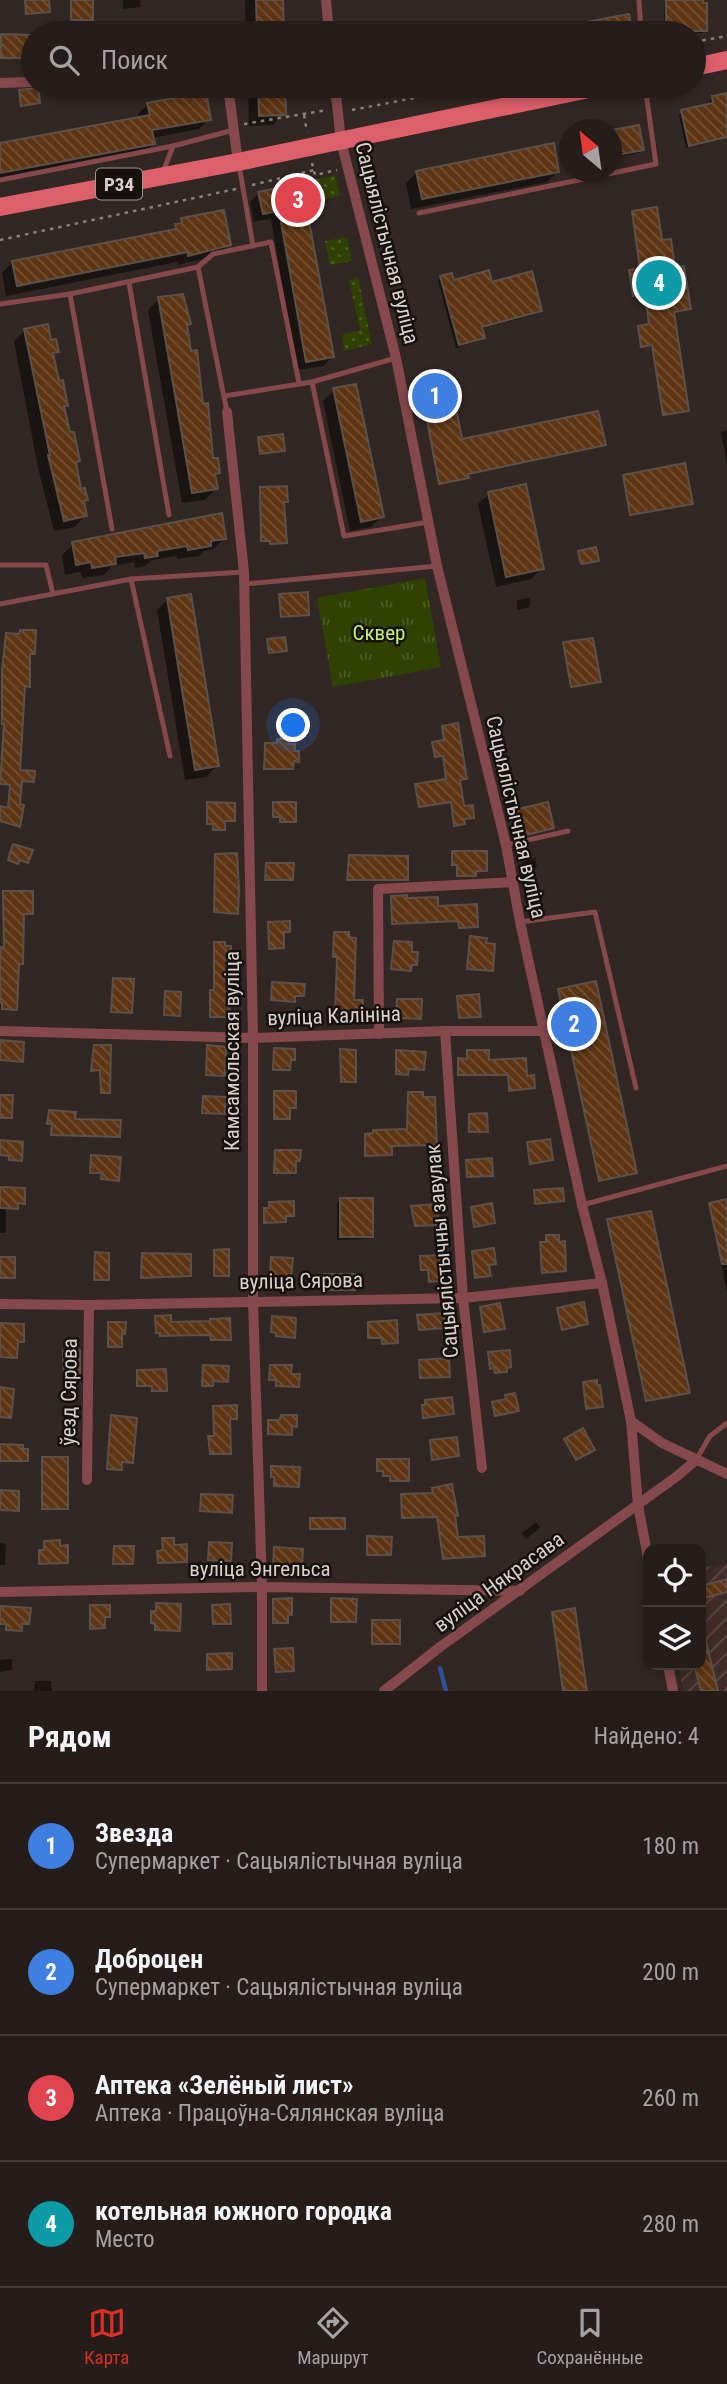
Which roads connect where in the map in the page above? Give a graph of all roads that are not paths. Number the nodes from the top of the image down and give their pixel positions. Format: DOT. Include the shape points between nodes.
graph roads {
  1 [pos="326,0"];
  2 [pos="639,0"];
  3 [pos="328,21"];
  4 [pos="640,21"];
  5 [pos="727,60"];
  6 [pos="706,64"];
  7 [pos="21,82"];
  8 [pos="0,83"];
  9 [pos="230,98"];
  10 [pos="336,98"];
  11 [pos="546,98"];
  12 [pos="647,98"];
  13 [pos="234,128"];
  14 [pos="341,141"];
  15 [pos="173,146"];
  16 [pos="238,162"];
  17 [pos="161,176"];
  18 [pos="0,180"];
  19 [pos="0,206"];
  20 [pos="419,213"];
  21 [pos="254,246"];
  22 [pos="198,267"];
  23 [pos="129,282"];
  24 [pos="71,294"];
  25 [pos="0,304"];
  26 [pos="396,358"];
  27 [pos="312,382"];
  28 [pos="299,383"];
  29 [pos="224,396"];
  30 [pos="227,412"];
  31 [pos="169,515"];
  32 [pos="429,522"];
  33 [pos="112,528"];
  34 [pos="0,565"];
  35 [pos="437,566"];
  36 [pos="245,578"];
  37 [pos="131,579"];
  38 [pos="53,594"];
  39 [pos="0,604"];
  40 [pos="170,756"];
  41 [pos="568,831"];
  42 [pos="506,845"];
  43 [pos="513,882"];
  44 [pos="520,922"];
  45 [pos="0,1031"];
  46 [pos="445,1031"];
  47 [pos="544,1031"];
  48 [pos="380,1034"];
  49 [pos="253,1038"];
  50 [pos="636,1088"];
  51 [pos="727,1166"];
  52 [pos="582,1205"];
  53 [pos="602,1283"];
  54 [pos="463,1298"];
  55 [pos="253,1301"];
  56 [pos="0,1304"];
  57 [pos="89,1305"];
  58 [pos="631,1421"];
  59 [pos="727,1423"];
  60 [pos="696,1460"];
  61 [pos="482,1468"];
  62 [pos="727,1474"];
  63 [pos="87,1480"];
  64 [pos="638,1505"];
  65 [pos="645,1544"];
  66 [pos="262,1587"];
  67 [pos="520,1591"];
  68 [pos="0,1592"];
  69 [pos="669,1670"];
  70 [pos="262,1691"];
  71 [pos="384,1691"];
  72 [pos="673,1691"];
  1 -- 3 [label="street"];
  2 -- 4 [label="lane"];
  5 -- 6 [label="main road"];
  7 -- 8 [label="street"];
  9 -- 13 [label="street"];
  10 -- 14 [label="street, Сацыялістычная вуліца"];
  11 -- 14 [label="main road, Р34"];
  12 -- 20 [label="lane" via="656,164"];
  13 -- 15 [label="lane"];
  13 -- 16 [label="street"];
  14 -- 16 [label="main road, Р34"];
  14 -- 26 [label="street, Сацыялістычная вуліца"];
  15 -- 17 [label="lane"];
  15 -- 18 [label="lane"];
  16 -- 17 [label="main road, Р34"];
  16 -- 21 [label="lane"];
  17 -- 19 [label="main road, Р34"];
  21 -- 22 [label="lane" via="213,254"];
  21 -- 28 [label="lane" via="271,242"];
  22 -- 23 [label="lane"];
  22 -- 29 [label="lane"];
  23 -- 24 [label="lane"];
  23 -- 31 [label="lane"];
  24 -- 25 [label="lane"];
  24 -- 33 [label="lane"];
  26 -- 27 [label="lane"];
  26 -- 32 [label="street, Сацыялістычная вуліца"];
  27 -- 28 [label="lane"];
  27 -- 32 [label="lane" via="344,537"];
  28 -- 29 [label="lane"];
  29 -- 30 [label="lane"];
  30 -- 36 [label="street, Камсамольская вуліца"];
  32 -- 35 [label="street, Сацыялістычная вуліца"];
  34 -- 38 [label="lane" via="46,565"];
  35 -- 36 [label="lane"];
  35 -- 42 [label="street, Сацыялістычная вуліца"];
  36 -- 37 [label="lane"];
  36 -- 49 [label="street, Камсамольская вуліца"];
  37 -- 38 [label="lane"];
  37 -- 40 [label="lane"];
  38 -- 39 [label="lane"];
  41 -- 42 [label="lane"];
  42 -- 43 [label="street, Сацыялістычная вуліца"];
  43 -- 44 [label="street, Сацыялістычная вуліца"];
  43 -- 48 [label="street" via="378,889"];
  44 -- 47 [label="street, Сацыялістычная вуліца"];
  44 -- 50 [label="lane" via="595,912"];
  45 -- 49 [label="street, вуліца Калініна"];
  46 -- 47 [label="street, вуліца Калініна"];
  46 -- 48 [label="street, вуліца Калініна"];
  46 -- 54 [label="street, Сацыялістычны завулак"];
  47 -- 52 [label="street, Сацыялістычная вуліца"];
  48 -- 49 [label="street, вуліца Калініна"];
  49 -- 55 [label="street, Камсамольская вуліца"];
  51 -- 52 [label="lane"];
  52 -- 53 [label="street, Сацыялістычная вуліца"];
  53 -- 54 [label="street, вуліца Сярова"];
  53 -- 58 [label="street, Сацыялістычная вуліца"];
  54 -- 55 [label="street, вуліца Сярова"];
  54 -- 61 [label="street, Сацыялістычны завулак"];
  55 -- 57 [label="street, вуліца Сярова"];
  55 -- 66 [label="street, Камсамольская вуліца"];
  56 -- 57 [label="street, вуліца Сярова"];
  57 -- 63 [label="street, ўезд Сярова"];
  58 -- 60 [label="street"];
  58 -- 64 [label="street, Сацыялістычная вуліца"];
  59 -- 60 [label="lane" via="710,1436"];
  60 -- 62 [label="street"];
  60 -- 64 [label="street, вуліца Някрасава"];
  64 -- 65 [label="street, Сацыялістычная вуліца"];
  64 -- 67 [label="street, вуліца Някрасава"];
  66 -- 67 [label="street, вуліца Энгельса"];
  66 -- 68 [label="street, вуліца Энгельса"];
  66 -- 70 [label="street, Камсамольская вуліца"];
  67 -- 71 [label="street, вуліца Някрасава"];
  69 -- 72 [label="street"];
}
